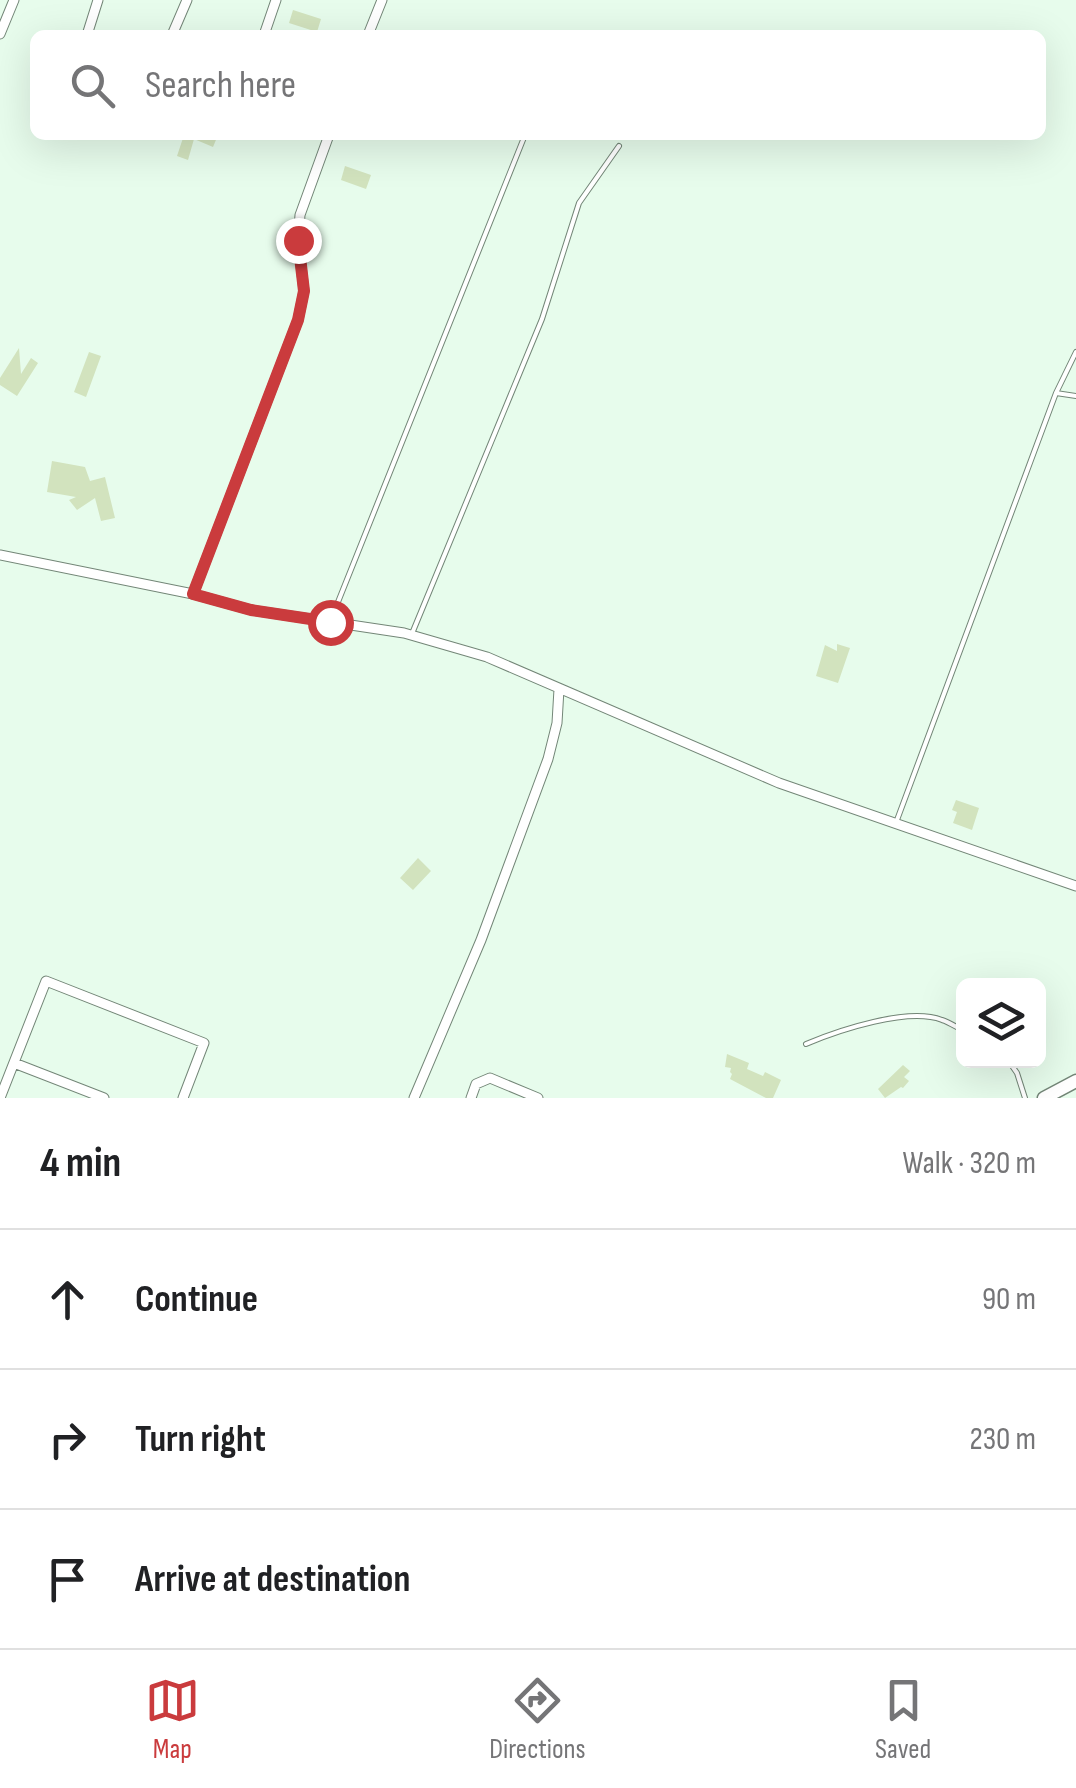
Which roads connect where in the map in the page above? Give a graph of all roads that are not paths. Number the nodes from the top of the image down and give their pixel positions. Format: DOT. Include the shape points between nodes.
graph roads {
  1 [pos="14,0"];
  2 [pos="98,0"];
  3 [pos="186,0"];
  4 [pos="276,0"];
  5 [pos="382,0"];
  6 [pos="88,30"];
  7 [pos="174,30"];
  8 [pos="266,30"];
  9 [pos="370,30"];
  10 [pos="0,34"];
  11 [pos="327,140"];
  12 [pos="524,140"];
  13 [pos="618,146"];
  14 [pos="1076,352"];
  15 [pos="1056,392"];
  16 [pos="1076,396"];
  17 [pos="1,558"];
  18 [pos="193,594"];
  19 [pos="330,622"];
  20 [pos="411,636"];
  21 [pos="560,689"];
  22 [pos="895,824"];
  23 [pos="1076,886"];
  24 [pos="956,1027"];
  25 [pos="806,1044"];
  26 [pos="14,1063"];
  27 [pos="1014,1068"];
  28 [pos="1076,1081"];
  29 [pos="0,1098"];
  30 [pos="104,1098"];
  31 [pos="183,1098"];
  32 [pos="414,1098"];
  33 [pos="470,1098"];
  34 [pos="538,1098"];
  35 [pos="1026,1098"];
  36 [pos="1044,1098"];
  1 -- 10 [label="street"];
  2 -- 6 [label="street"];
  3 -- 7 [label="street"];
  4 -- 8 [label="street"];
  5 -- 9 [label="street"];
  11 -- 18 [label="street" via="300,216 304,291 298,320"];
  12 -- 19 [label="lane"];
  13 -- 20 [label="lane" via="579,203 542,319"];
  14 -- 15 [label="lane"];
  15 -- 16 [label="lane"];
  15 -- 22 [label="lane"];
  17 -- 18 [label="street"];
  18 -- 19 [label="street"];
  19 -- 20 [label="street"];
  20 -- 21 [label="street" via="487,657"];
  21 -- 22 [label="street" via="779,783"];
  21 -- 32 [label="street" via="544,772"];
  22 -- 23 [label="street"];
  24 -- 25 [label="lane" via="914,1016 847,1028"];
  26 -- 29 [label="street"];
  26 -- 30 [label="street"];
  26 -- 31 [label="street" via="46,981 204,1043"];
  27 -- 35 [label="lane"];
  28 -- 36 [label="street"];
  33 -- 34 [label="street" via="476,1084 490,1078"];
}
